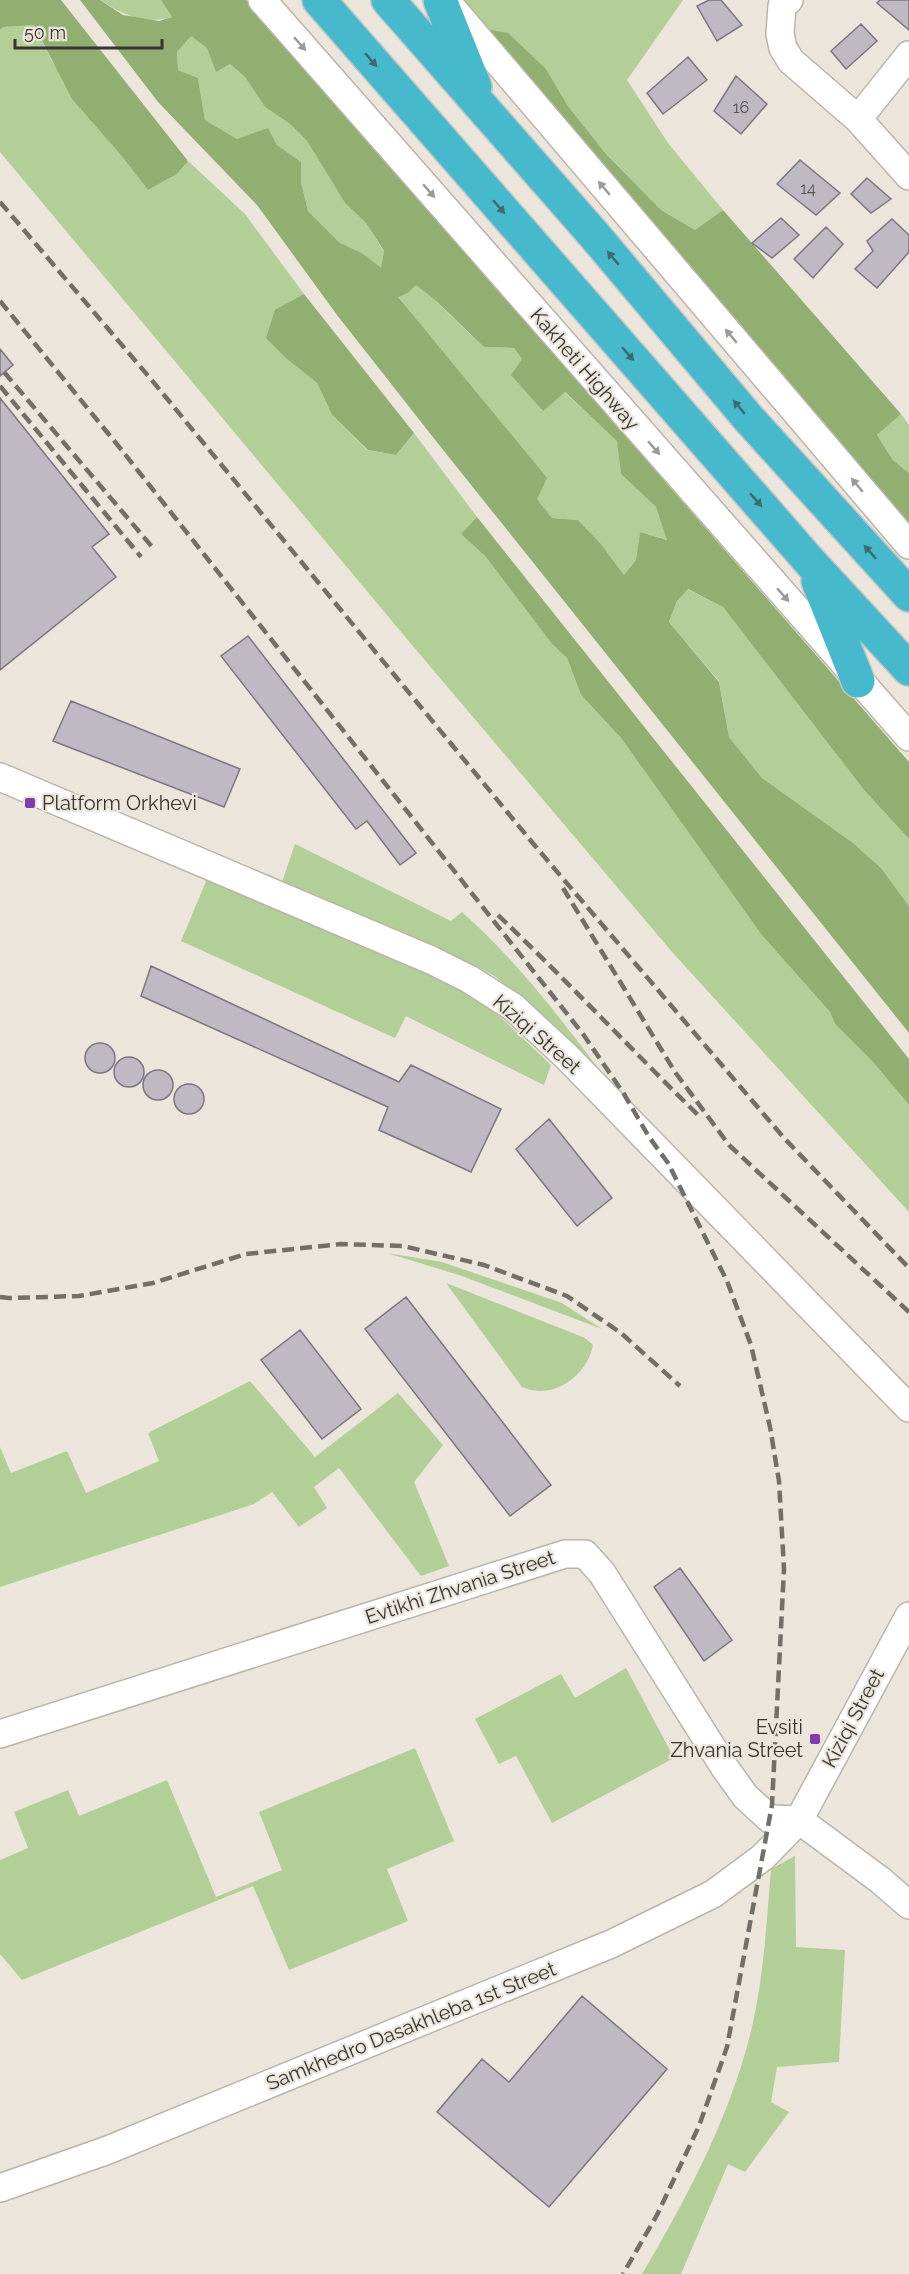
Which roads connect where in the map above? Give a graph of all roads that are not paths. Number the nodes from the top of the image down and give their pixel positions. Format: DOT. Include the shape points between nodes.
graph roads {
  1 [pos="262,0"];
  2 [pos="319,0"];
  3 [pos="388,0"];
  4 [pos="440,0"];
  5 [pos="445,0"];
  6 [pos="783,2"];
  7 [pos="909,55"];
  8 [pos="485,110"];
  9 [pos="858,119"];
  10 [pos="909,176"];
  11 [pos="909,545"];
  12 [pos="811,563"];
  13 [pos="909,596"];
  14 [pos="909,669"];
  15 [pos="858,681"];
  16 [pos="909,737"];
  17 [pos="0,777"];
  18 [pos="909,1408"];
  19 [pos="909,1616"];
  20 [pos="0,1734"];
  21 [pos="798,1821"];
  22 [pos="909,1905"];
  23 [pos="0,2188"];
  1 -- 15 [label="street, Kakheti Highway, one-way"];
  2 -- 12 [label="highway, one-way"];
  3 -- 8 [label="highway"];
  4 -- 8 [label="highway"];
  11 -- 5 [label="street, one-way"];
  6 -- 9 [label="street" via="780,34 791,61"];
  7 -- 9 [label="street"];
  13 -- 8 [label="highway, one-way" via="749,419"];
  9 -- 10 [label="street"];
  12 -- 14 [label="highway"];
  12 -- 15 [label="highway"];
  15 -- 16 [label="street, Kakheti Highway"];
  17 -- 18 [label="street, Kiziqi Street" via="431,960 513,1007 566,1056"];
  19 -- 21 [label="street, Kiziqi Street"];
  20 -- 21 [label="street, Evtikhi Zhvania Street" via="565,1554 585,1554 602,1573 745,1796 770,1819"];
  21 -- 22 [label="street"];
  21 -- 23 [label="street, Samkhedro Dasakhleba 1st Street" via="763,1857 713,1894 611,1944 108,2150"];
}
